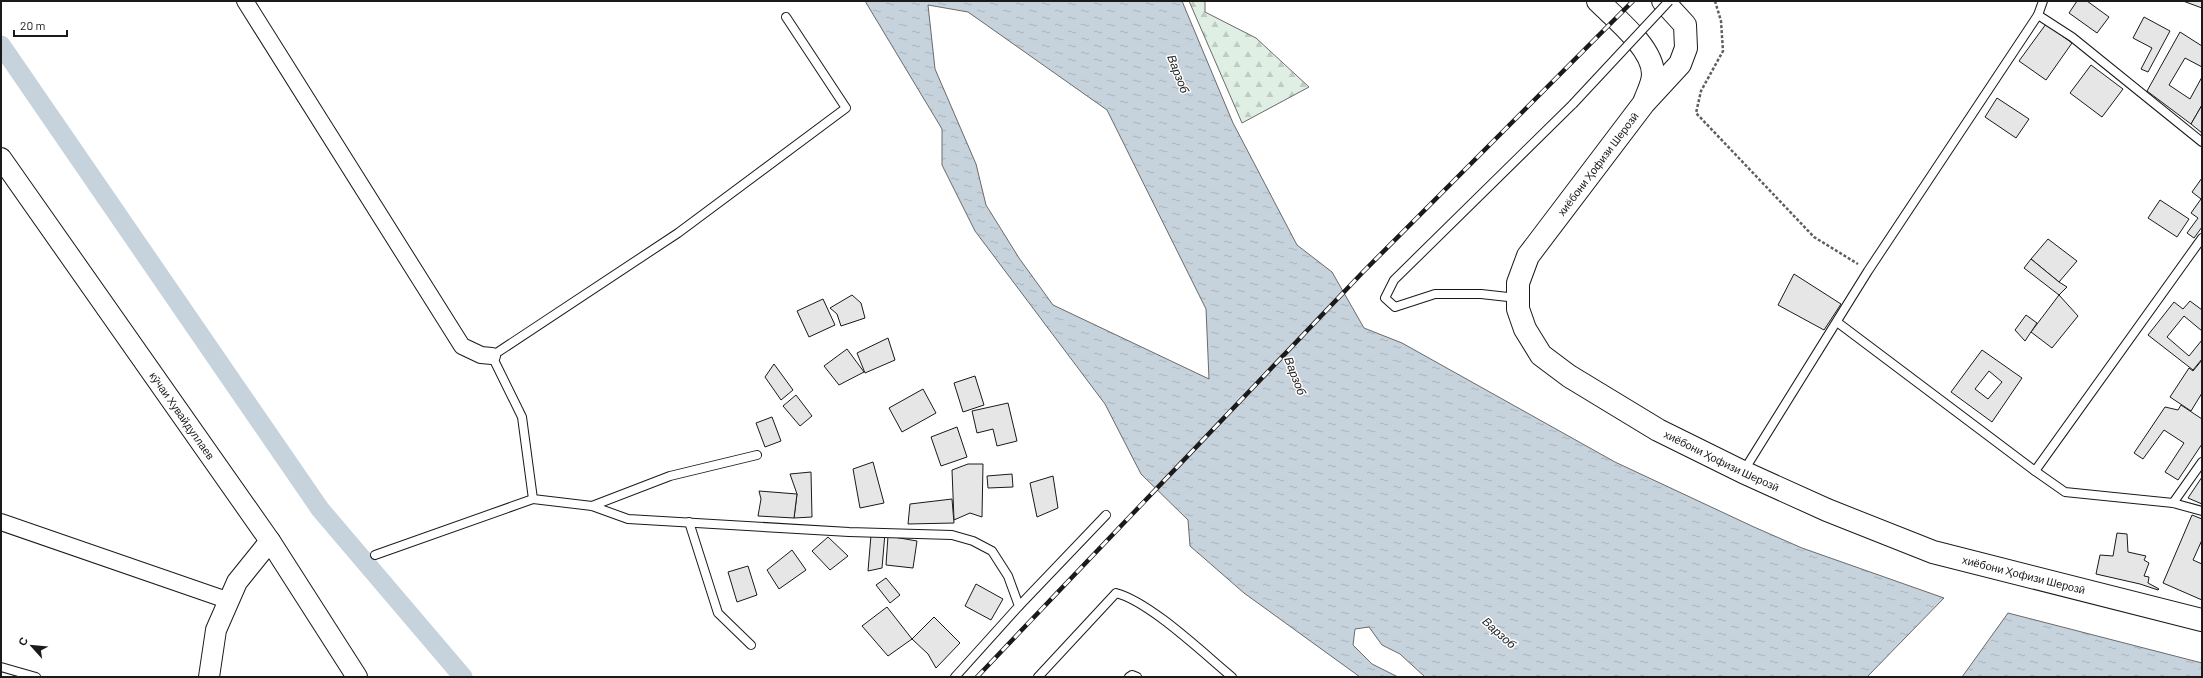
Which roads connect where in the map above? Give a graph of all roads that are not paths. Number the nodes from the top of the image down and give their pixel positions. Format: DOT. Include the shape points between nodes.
graph roads {
  1 [pos="245,1"];
  2 [pos="1598,1"];
  3 [pos="1663,1"];
  4 [pos="1669,1"];
  5 [pos="2043,1"];
  6 [pos="2038,15"];
  7 [pos="786,17"];
  8 [pos="1644,103"];
  9 [pos="2202,142"];
  10 [pos="1,158"];
  11 [pos="2202,238"];
  12 [pos="1518,298"];
  13 [pos="1837,322"];
  14 [pos="492,356"];
  15 [pos="757,455"];
  16 [pos="2202,462"];
  17 [pos="2035,471"];
  18 [pos="1743,472"];
  19 [pos="533,499"];
  20 [pos="2173,503"];
  21 [pos="592,506"];
  22 [pos="2202,511"];
  23 [pos="1106,515"];
  24 [pos="1,522"];
  25 [pos="688,522"];
  26 [pos="270,540"];
  27 [pos="375,555"];
  28 [pos="230,599"];
  29 [pos="1019,606"];
  30 [pos="2202,620"];
  31 [pos="750,645"];
  32 [pos="1,667"];
  33 [pos="36,677"];
  34 [pos="208,677"];
  35 [pos="357,677"];
  36 [pos="955,677"];
  37 [pos="1038,677"];
  38 [pos="1129,677"];
  39 [pos="1137,677"];
  40 [pos="1232,677"];
  1 -- 14 [label="street" via="462,346 481,355"];
  2 -- 8 [label="main road, хиёбони Ҳофизи Шерозӣ" via="1637,40 1648,56 1653,75"];
  3 -- 8 [label="main road, хиёбони Ҳофизи Шерозӣ" via="1685,25 1686,48 1674,72"];
  4 -- 12 [label="lane, bridge" via="1573,104 1394,280 1385,298 1395,307 1436,294 1481,294"];
  5 -- 6 [label="lane"];
  6 -- 9 [label="lane" via="2072,37"];
  6 -- 13 [label="lane" via="1868,271"];
  7 -- 14 [label="lane" via="846,108 678,233"];
  8 -- 12 [label="main road, хиёбони Ҳофизи Шерозӣ" via="1528,256 1518,283"];
  10 -- 26 [label="street, кӯчаи Хувайдуллаев"];
  11 -- 17 [label="lane"];
  12 -- 18 [label="main road, хиёбони Ҳофизи Шерозӣ" via="1518,309 1525,329 1541,355 1568,376 1658,430"];
  13 -- 17 [label="lane"];
  13 -- 18 [label="lane"];
  14 -- 19 [label="lane" via="522,417"];
  15 -- 21 [label="lane" via="670,476"];
  16 -- 20 [label="lane"];
  17 -- 20 [label="lane" via="2065,492"];
  18 -- 30 [label="main road, хиёбони Ҳофизи Шерозӣ" via="1827,510 1932,552"];
  19 -- 21 [label="lane"];
  19 -- 27 [label="lane"];
  20 -- 22 [label="lane"];
  21 -- 25 [label="lane" via="628,520"];
  23 -- 29 [label="lane"];
  24 -- 28 [label="street"];
  25 -- 29 [label="lane" via="849,532 952,535 973,541 992,551 1008,576"];
  25 -- 31 [label="lane" via="718,613"];
  26 -- 28 [label="street" via="237,582"];
  26 -- 35 [label="street, кӯчаи Хувайдуллаев"];
  28 -- 34 [label="street" via="216,630"];
  29 -- 36 [label="lane"];
  32 -- 33 [label="lane"];
  37 -- 40 [label="lane" via="1116,593 1129,597 1152,612"];
  38 -- 39 [label="lane"];
}
